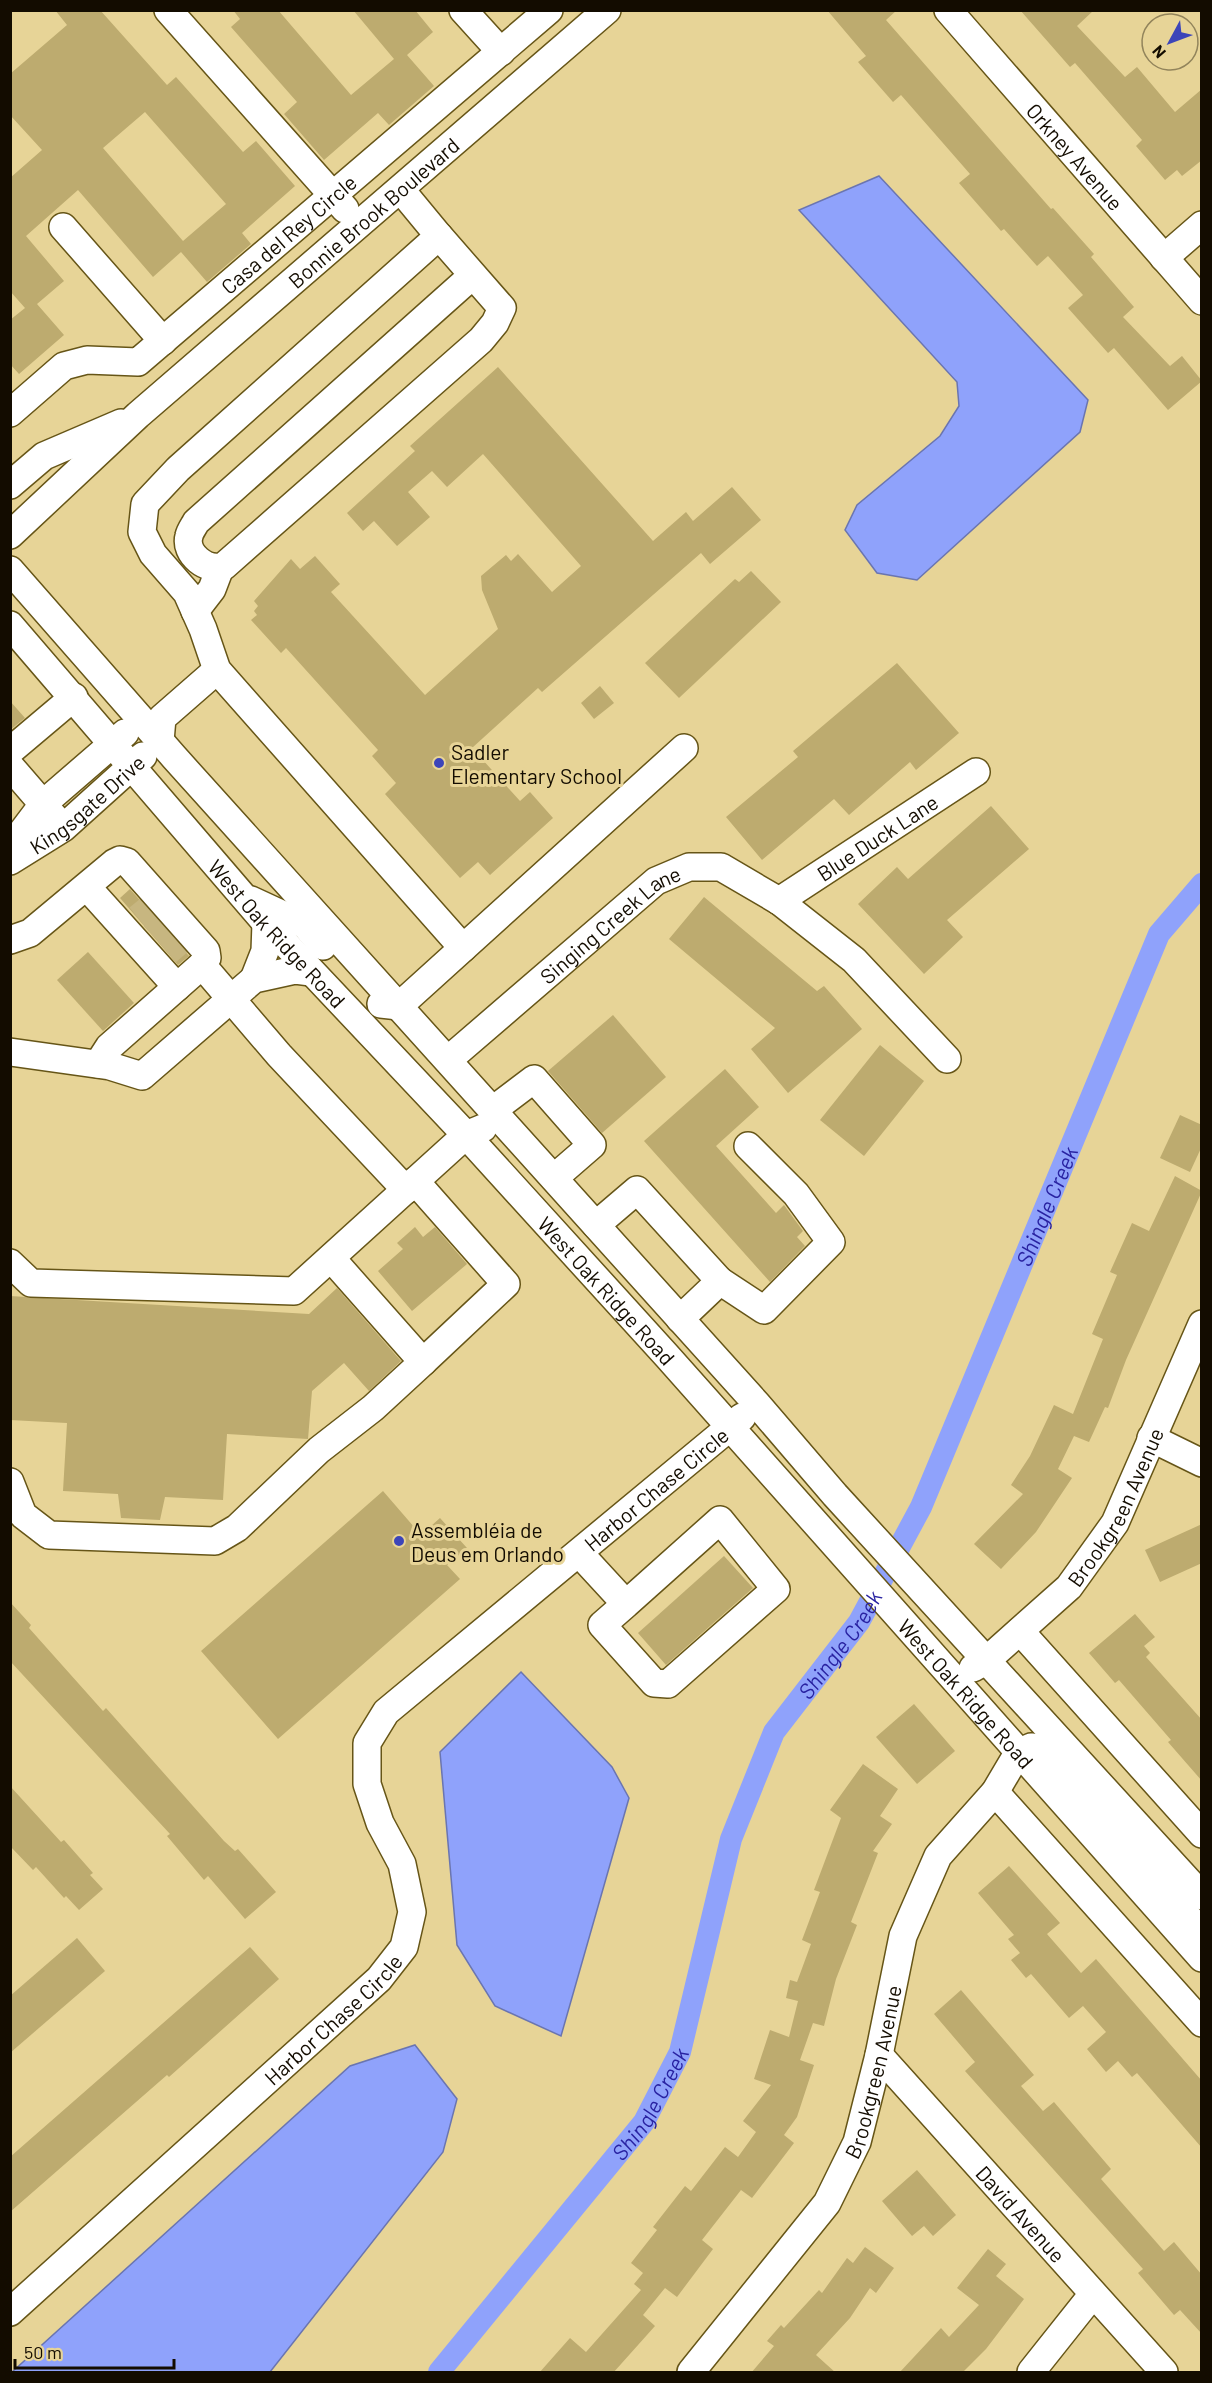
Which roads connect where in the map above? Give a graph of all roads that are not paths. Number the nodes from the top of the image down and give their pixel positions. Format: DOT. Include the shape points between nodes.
graph roads {
  1 [pos="168,10"];
  2 [pos="463,10"];
  3 [pos="549,10"];
  4 [pos="607,10"];
  5 [pos="948,10"];
  6 [pos="501,52"];
  7 [pos="401,190"];
  8 [pos="334,196"];
  9 [pos="1202,225"];
  10 [pos="360,226"];
  11 [pos="63,227"];
  12 [pos="439,236"];
  13 [pos="1164,258"];
  14 [pos="473,275"];
  15 [pos="1202,301"];
  16 [pos="163,341"];
  17 [pos="10,413"];
  18 [pos="138,415"];
  19 [pos="10,485"];
  20 [pos="10,535"];
  21 [pos="220,568"];
  22 [pos="10,570"];
  23 [pos="195,611"];
  24 [pos="10,625"];
  25 [pos="217,670"];
  26 [pos="74,697"];
  27 [pos="154,726"];
  28 [pos="112,744"];
  29 [pos="684,748"];
  30 [pos="10,751"];
  31 [pos="10,766"];
  32 [pos="130,766"];
  33 [pos="976,772"];
  34 [pos="44,803"];
  35 [pos="63,828"];
  36 [pos="10,848"];
  37 [pos="10,861"];
  38 [pos="87,887"];
  39 [pos="242,895"];
  40 [pos="779,901"];
  41 [pos="267,923"];
  42 [pos="159,930"];
  43 [pos="10,940"];
  44 [pos="463,948"];
  45 [pos="202,965"];
  46 [pos="311,972"];
  47 [pos="254,979"];
  48 [pos="177,987"];
  49 [pos="232,998"];
  50 [pos="399,1006"];
  51 [pos="10,1052"];
  52 [pos="947,1059"];
  53 [pos="448,1060"];
  54 [pos="98,1064"];
  55 [pos="493,1110"];
  56 [pos="466,1135"];
  57 [pos="748,1146"];
  58 [pos="554,1178"];
  59 [pos="410,1186"];
  60 [pos="591,1220"];
  61 [pos="331,1258"];
  62 [pos="10,1263"];
  63 [pos="720,1281"];
  64 [pos="680,1318"];
  65 [pos="1202,1324"];
  66 [pos="423,1362"];
  67 [pos="757,1404"];
  68 [pos="730,1428"];
  69 [pos="1151,1438"];
  70 [pos="1202,1463"];
  71 [pos="10,1482"];
  72 [pos="579,1553"];
  73 [pos="863,1578"];
  74 [pos="626,1604"];
  75 [pos="1020,1631"];
  76 [pos="987,1660"];
  77 [pos="1018,1753"];
  78 [pos="995,1792"];
  79 [pos="1202,1834"];
  80 [pos="1202,1896"];
  81 [pos="1202,1928"];
  82 [pos="1202,1958"];
  83 [pos="1202,2022"];
  84 [pos="879,2055"];
  85 [pos="1093,2294"];
  86 [pos="10,2312"];
  87 [pos="691,2373"];
  88 [pos="1031,2373"];
  89 [pos="1164,2373"];
  1 -- 8 [label="street"];
  2 -- 6 [label="street"];
  3 -- 6 [label="street, Casa del Rey Circle"];
  4 -- 7 [label="street, Bonnie Brook Boulevard"];
  5 -- 13 [label="street, Orkney Avenue"];
  6 -- 8 [label="street, Casa del Rey Circle"];
  7 -- 10 [label="street, Bonnie Brook Boulevard"];
  7 -- 12 [label="street"];
  8 -- 10 [label="street"];
  8 -- 16 [label="street, Casa del Rey Circle"];
  9 -- 13 [label="street"];
  10 -- 18 [label="street, Bonnie Brook Boulevard"];
  11 -- 16 [label="street"];
  12 -- 14 [label="street"];
  12 -- 23 [label="street" via="178,469 145,504 142,532 153,554 187,593"];
  13 -- 15 [label="street, Orkney Avenue"];
  14 -- 21 [label="street" via="502,308 481,340"];
  14 -- 21 [label="street" via="196,522 189,536 189,549 205,565"];
  16 -- 17 [label="street, Casa del Rey Circle" via="138,362 87,360 64,366"];
  18 -- 19 [label="street, Bonnie Brook Boulevard" via="44,456"];
  18 -- 20 [label="street, Bonnie Brook Boulevard"];
  21 -- 23 [label="street" via="212,589"];
  22 -- 27 [label="street, West Oak Ridge Road"];
  23 -- 25 [label="street"];
  24 -- 26 [label="street, West Oak Ridge Road"];
  25 -- 27 [label="street"];
  25 -- 44 [label="street"];
  26 -- 28 [label="street, West Oak Ridge Road"];
  26 -- 30 [label="street"];
  27 -- 28 [label="street, Kingsgate Drive"];
  27 -- 32 [label="street, Kingsgate Drive"];
  27 -- 50 [label="street, West Oak Ridge Road"];
  28 -- 32 [label="street, West Oak Ridge Road"];
  28 -- 34 [label="street, Kingsgate Drive"];
  29 -- 44 [label="street"];
  31 -- 34 [label="street"];
  32 -- 35 [label="street, Kingsgate Drive"];
  32 -- 39 [label="street, West Oak Ridge Road"];
  33 -- 40 [label="street, Blue Duck Lane"];
  34 -- 35 [label="street"];
  34 -- 36 [label="street, Kingsgate Drive"];
  35 -- 37 [label="street, Kingsgate Drive"];
  38 -- 42 [label="street"];
  38 -- 42 [label="street" via="120,860 127,862"];
  38 -- 43 [label="street" via="30,933"];
  39 -- 41 [label="street, West Oak Ridge Road"];
  39 -- 50 [label="street" via="305,925 373,1004"];
  40 -- 52 [label="street, Singing Creek Lane" via="854,960"];
  40 -- 53 [label="street, Singing Creek Lane" via="721,867 689,867 656,881"];
  41 -- 46 [label="street, West Oak Ridge Road"];
  41 -- 47 [label="street" via="265,951"];
  42 -- 45 [label="street" via="206,951"];
  42 -- 48 [label="street"];
  44 -- 50 [label="street"];
  45 -- 48 [label="street"];
  45 -- 49 [label="street"];
  46 -- 47 [label="street" via="295,970"];
  46 -- 56 [label="street, West Oak Ridge Road"];
  47 -- 49 [label="street"];
  48 -- 54 [label="street" via="109,1047"];
  49 -- 54 [label="street" via="142,1077"];
  49 -- 59 [label="street" via="279,1055"];
  50 -- 53 [label="street, West Oak Ridge Road"];
  51 -- 54 [label="street"];
  53 -- 55 [label="street, West Oak Ridge Road"];
  55 -- 58 [label="street, West Oak Ridge Road"];
  55 -- 58 [label="street" via="534,1078 592,1145"];
  56 -- 59 [label="street"];
  56 -- 60 [label="street" via="484,1128 558,1212"];
  56 -- 68 [label="street, West Oak Ridge Road"];
  57 -- 63 [label="street" via="796,1194 831,1242 764,1310"];
  58 -- 60 [label="street, West Oak Ridge Road"];
  59 -- 61 [label="street"];
  59 -- 66 [label="street" via="506,1284"];
  60 -- 63 [label="street" via="637,1190"];
  60 -- 64 [label="street, West Oak Ridge Road"];
  61 -- 62 [label="street" via="294,1291 31,1283"];
  61 -- 66 [label="street"];
  63 -- 64 [label="street"];
  64 -- 67 [label="street, West Oak Ridge Road"];
  65 -- 69 [label="street, Brookgreen Avenue"];
  66 -- 71 [label="street" via="319,1450 237,1528 215,1541 49,1535 23,1515"];
  67 -- 68 [label="street, Harbor Chase Circle"];
  67 -- 76 [label="street, West Oak Ridge Road"];
  68 -- 72 [label="street, Harbor Chase Circle"];
  68 -- 73 [label="street, West Oak Ridge Road"];
  69 -- 70 [label="street"];
  69 -- 75 [label="street, Brookgreen Avenue" via="1115,1523 1070,1587"];
  72 -- 74 [label="street"];
  72 -- 86 [label="street, Harbor Chase Circle" via="386,1712 367,1743 368,1784 380,1823 402,1864 412,1912 404,1947 379,1979"];
  73 -- 76 [label="street" via="893,1586 971,1668"];
  73 -- 77 [label="street, West Oak Ridge Road"];
  74 -- 74 [label="street" via="720,1520 776,1589 668,1684 654,1683 602,1625"];
  75 -- 76 [label="street, Brookgreen Avenue"];
  75 -- 79 [label="street"];
  76 -- 80 [label="street, West Oak Ridge Road"];
  77 -- 78 [label="street, Brookgreen Avenue"];
  77 -- 81 [label="street" via="1040,1748 1194,1924"];
  77 -- 82 [label="street, West Oak Ridge Road"];
  78 -- 83 [label="street"];
  78 -- 84 [label="street, Brookgreen Avenue" via="939,1856 903,1936"];
  84 -- 85 [label="street, David Avenue"];
  84 -- 87 [label="street, Brookgreen Avenue" via="857,2142 827,2203"];
  85 -- 88 [label="street"];
  85 -- 89 [label="street, David Avenue"];
}
